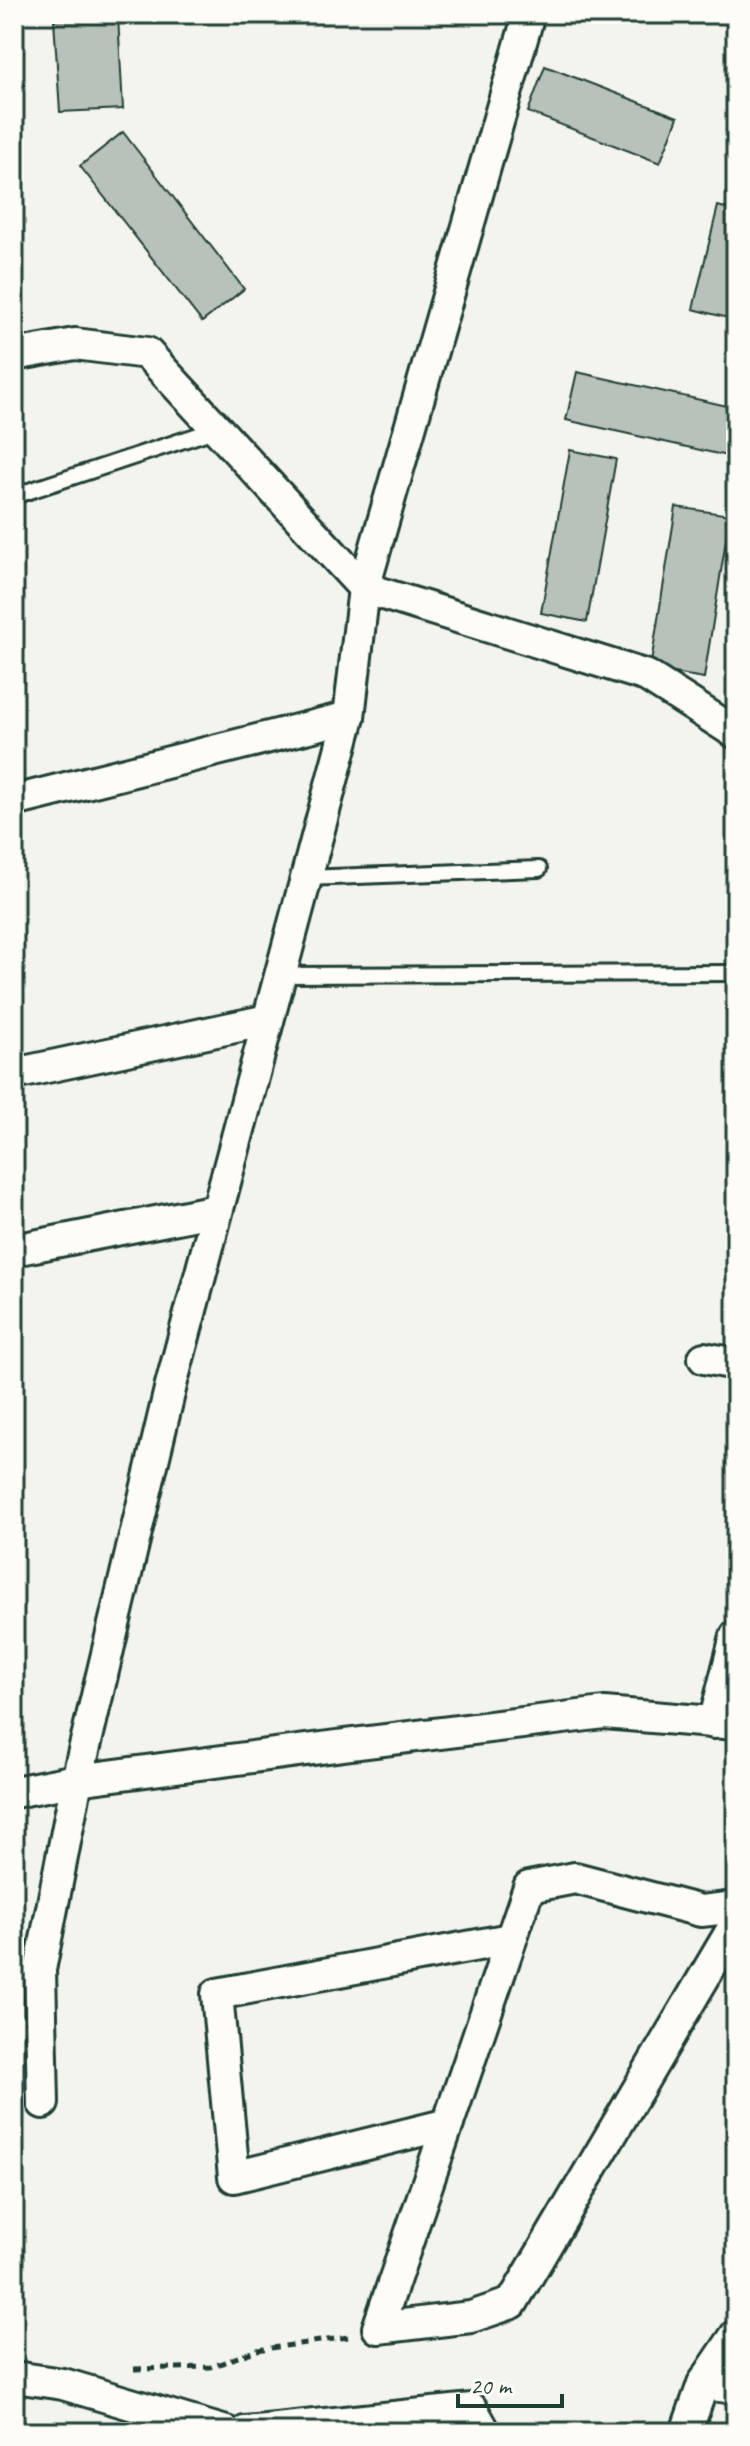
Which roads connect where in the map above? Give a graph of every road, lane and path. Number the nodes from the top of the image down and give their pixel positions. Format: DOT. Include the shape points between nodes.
graph roads {
  1 [pos="529,14"];
  2 [pos="14,355"];
  3 [pos="218,429"];
  4 [pos="14,496"];
  5 [pos="364,588"];
  6 [pos="349,717"];
  7 [pos="736,733"];
  8 [pos="14,801"];
  9 [pos="539,869"];
  10 [pos="306,878"];
  11 [pos="733,973"];
  12 [pos="280,975"];
  13 [pos="268,1020"];
  14 [pos="14,1074"];
  15 [pos="217,1210"];
  16 [pos="14,1250"];
  17 [pos="704,1358"];
  18 [pos="736,1364"];
  19 [pos="736,1636"];
  20 [pos="725,1724"];
  21 [pos="77,1780"];
  22 [pos="14,1792"];
  23 [pos="736,1907"];
  24 [pos="736,1923"];
  25 [pos="510,1939"];
  26 [pos="43,2103"];
  27 [pos="448,2124"];
  28 [pos="378,2328"];
  29 [pos="736,2335"];
  30 [pos="129,2369"];
  31 [pos="14,2377"];
  32 [pos="703,2384"];
  33 [pos="736,2388"];
  34 [pos="218,2431"];
  35 [pos="245,2432"];
  36 [pos="485,2432"];
  37 [pos="686,2432"];
  1 -- 5 [label="street"];
  2 -- 3 [label="street" via="75,344 147,353"];
  3 -- 4 [label="lane"];
  3 -- 5 [label="street"];
  5 -- 6 [label="street"];
  5 -- 7 [label="street" via="647,676"];
  6 -- 8 [label="street"];
  6 -- 10 [label="street"];
  9 -- 10 [label="lane"];
  10 -- 12 [label="street"];
  11 -- 12 [label="lane"];
  12 -- 13 [label="street"];
  13 -- 14 [label="street"];
  13 -- 15 [label="street"];
  15 -- 16 [label="street"];
  15 -- 21 [label="street"];
  17 -- 18 [label="street"];
  19 -- 20 [label="street"];
  20 -- 21 [label="street" via="604,1713"];
  21 -- 22 [label="street"];
  21 -- 26 [label="street" via="40,1970"];
  23 -- 25 [label="street" via="701,1911 575,1878 529,1887"];
  24 -- 28 [label="street" via="512,2303 471,2317"];
  25 -- 27 [label="street"];
  25 -- 27 [label="street" via="217,1994 234,2177"];
  27 -- 28 [label="street"];
  28 -- 30 [label="path" via="257,2350 211,2367"];
  29 -- 32 [label="street"];
  31 -- 34 [label="street" via="63,2384"];
  32 -- 33 [label="street"];
  32 -- 37 [label="street"];
  35 -- 36 [label="street" via="472,2409"];
}
